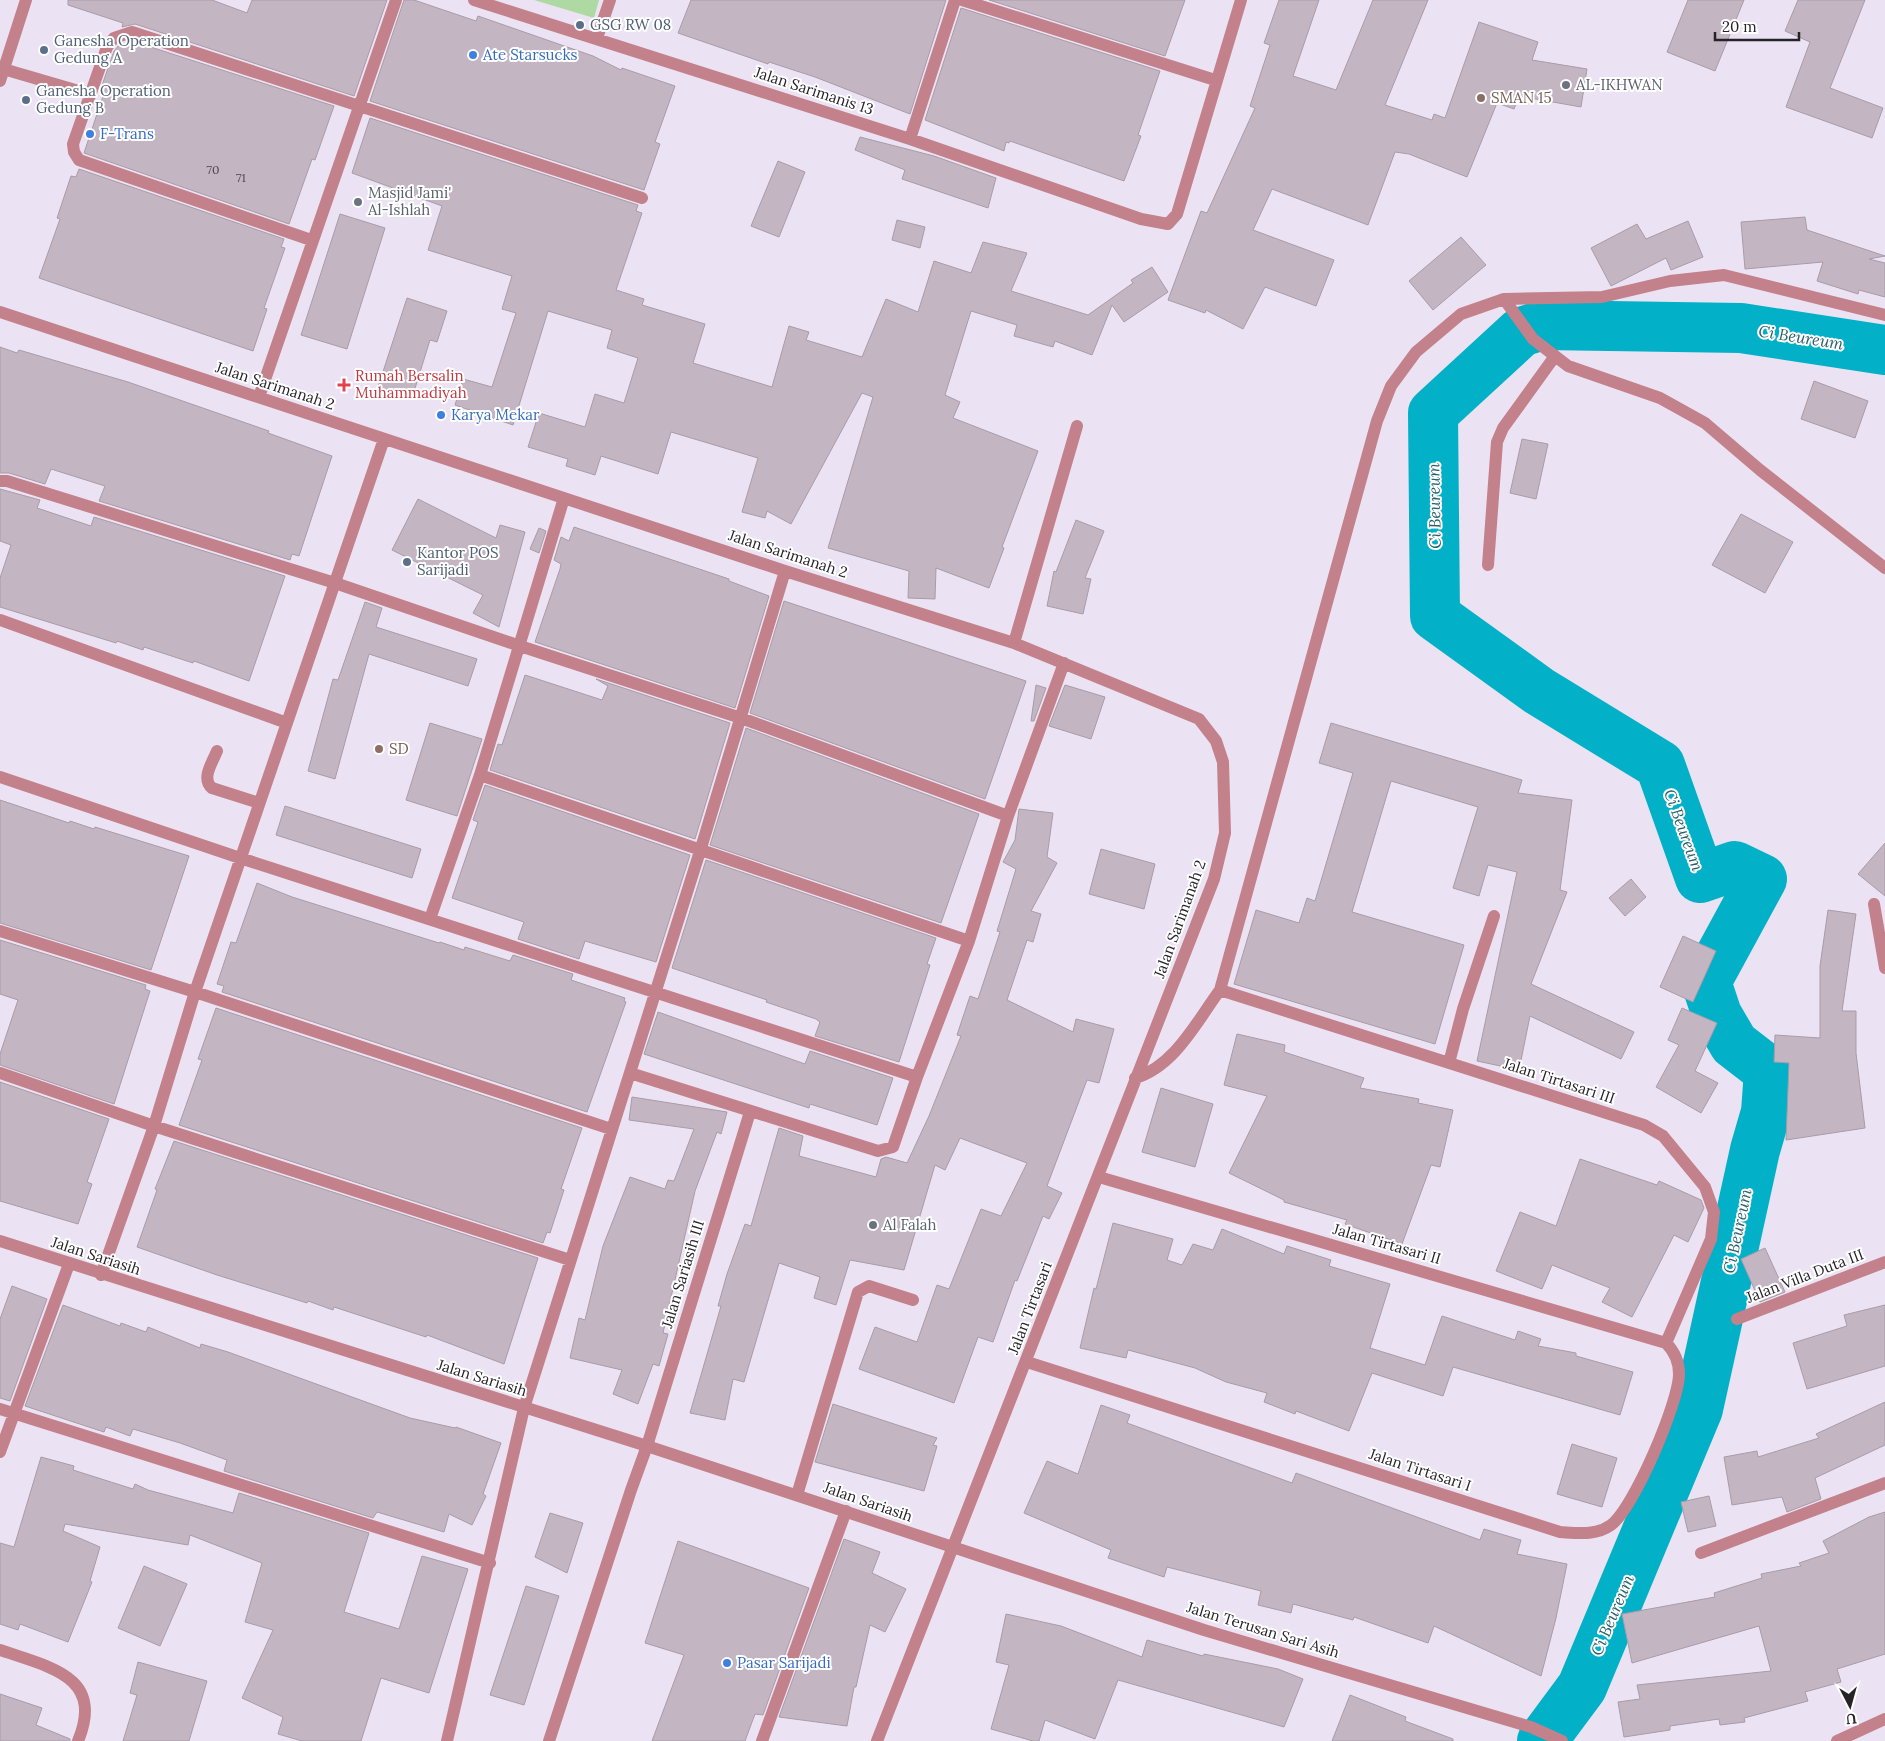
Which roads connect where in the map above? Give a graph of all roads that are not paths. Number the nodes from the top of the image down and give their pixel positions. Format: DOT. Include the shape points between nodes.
graph roads {
  1 [pos="26,0"];
  2 [pos="396,0"];
  3 [pos="610,0"];
  4 [pos="955,0"];
  5 [pos="962,0"];
  6 [pos="1241,0"];
  7 [pos="483,1"];
  8 [pos="598,38"];
  9 [pos="1,72"];
  10 [pos="1216,80"];
  11 [pos="89,94"];
  12 [pos="360,105"];
  13 [pos="910,138"];
  14 [pos="642,198"];
  15 [pos="311,240"];
  16 [pos="1504,299"];
  17 [pos="0,312"];
  18 [pos="1885,315"];
  19 [pos="1555,356"];
  20 [pos="259,397"];
  21 [pos="1077,426"];
  22 [pos="384,438"];
  23 [pos="0,481"];
  24 [pos="564,498"];
  25 [pos="1488,565"];
  26 [pos="1885,568"];
  27 [pos="785,571"];
  28 [pos="335,584"];
  29 [pos="0,620"];
  30 [pos="1014,644"];
  31 [pos="520,646"];
  32 [pos="1064,663"];
  33 [pos="741,718"];
  34 [pos="287,723"];
  35 [pos="217,751"];
  36 [pos="480,775"];
  37 [pos="0,777"];
  38 [pos="259,803"];
  39 [pos="1008,816"];
  40 [pos="701,848"];
  41 [pos="240,858"];
  42 [pos="1874,904"];
  43 [pos="1494,916"];
  44 [pos="430,920"];
  45 [pos="0,930"];
  46 [pos="969,941"];
  47 [pos="1885,968"];
  48 [pos="1220,990"];
  49 [pos="195,992"];
  50 [pos="655,992"];
  51 [pos="1449,1063"];
  52 [pos="0,1073"];
  53 [pos="630,1073"];
  54 [pos="916,1077"];
  55 [pos="1135,1078"];
  56 [pos="750,1112"];
  57 [pos="154,1126"];
  58 [pos="611,1129"];
  59 [pos="1099,1177"];
  60 [pos="0,1241"];
  61 [pos="570,1260"];
  62 [pos="1885,1262"];
  63 [pos="69,1264"];
  64 [pos="101,1275"];
  65 [pos="913,1300"];
  66 [pos="1737,1319"];
  67 [pos="1666,1343"];
  68 [pos="1026,1362"];
  69 [pos="524,1408"];
  70 [pos="0,1409"];
  71 [pos="14,1414"];
  72 [pos="647,1446"];
  73 [pos="0,1452"];
  74 [pos="1885,1482"];
  75 [pos="797,1495"];
  76 [pos="846,1512"];
  77 [pos="954,1549"];
  78 [pos="1701,1554"];
  79 [pos="490,1563"];
  80 [pos="0,1650"];
  81 [pos="1885,1719"];
  82 [pos="78,1741"];
  83 [pos="447,1741"];
  84 [pos="550,1741"];
  85 [pos="762,1741"];
  86 [pos="878,1741"];
  87 [pos="1562,1741"];
  88 [pos="1837,1741"];
  1 -- 9 [label="street"];
  2 -- 12 [label="street"];
  3 -- 8 [label="street"];
  4 -- 13 [label="street"];
  5 -- 10 [label="street"];
  6 -- 10 [label="street"];
  7 -- 8 [label="street, Jalan Sarimanis 13"];
  8 -- 13 [label="street, Jalan Sarimanis 13"];
  9 -- 11 [label="street"];
  10 -- 13 [label="street, Jalan Sarimanis 13" via="1177,214 1168,224 1141,219"];
  11 -- 12 [label="street" via="107,47 114,38 132,32"];
  11 -- 15 [label="street" via="73,144 78,160"];
  12 -- 14 [label="street"];
  12 -- 15 [label="street"];
  15 -- 20 [label="street"];
  16 -- 18 [label="street" via="1602,297 1670,281 1724,275"];
  16 -- 19 [label="street" via="1533,339"];
  16 -- 48 [label="street" via="1462,314 1416,352 1390,386"];
  17 -- 20 [label="street, Jalan Sarimanah 2"];
  19 -- 25 [label="street" via="1511,416 1497,442"];
  19 -- 26 [label="street" via="1568,366 1660,398 1705,423"];
  20 -- 22 [label="street, Jalan Sarimanah 2"];
  21 -- 30 [label="street"];
  22 -- 24 [label="street, Jalan Sarimanah 2"];
  22 -- 28 [label="street"];
  23 -- 28 [label="street" via="7,480"];
  24 -- 27 [label="street, Jalan Sarimanah 2"];
  24 -- 31 [label="street"];
  27 -- 30 [label="street, Jalan Sarimanah 2"];
  27 -- 33 [label="street"];
  28 -- 31 [label="street"];
  28 -- 34 [label="street"];
  29 -- 34 [label="street"];
  30 -- 32 [label="street, Jalan Sarimanah 2"];
  31 -- 33 [label="street"];
  31 -- 36 [label="street"];
  32 -- 39 [label="street"];
  32 -- 55 [label="street, Jalan Sarimanah 2" via="1199,719 1216,741 1223,762 1225,833 1214,879"];
  33 -- 39 [label="street"];
  33 -- 40 [label="street"];
  34 -- 38 [label="street"];
  35 -- 38 [label="street" via="206,778 208,784"];
  36 -- 40 [label="street"];
  36 -- 44 [label="street"];
  37 -- 41 [label="street"];
  38 -- 41 [label="street"];
  39 -- 46 [label="street"];
  40 -- 46 [label="street"];
  40 -- 50 [label="street"];
  41 -- 44 [label="street"];
  41 -- 49 [label="street"];
  42 -- 47 [label="street"];
  43 -- 51 [label="street"];
  44 -- 50 [label="street"];
  45 -- 49 [label="street"];
  46 -- 54 [label="street"];
  48 -- 51 [label="street, Jalan Tirtasari III"];
  48 -- 55 [label="street" via="1165,1063 1147,1075"];
  49 -- 57 [label="street"];
  49 -- 58 [label="street"];
  50 -- 53 [label="street"];
  50 -- 54 [label="street"];
  51 -- 67 [label="street, Jalan Tirtasari III" via="1644,1126 1663,1136 1705,1187 1714,1212 1711,1239"];
  52 -- 57 [label="street"];
  53 -- 56 [label="street"];
  53 -- 58 [label="street"];
  54 -- 56 [label="street" via="896,1142 884,1151"];
  55 -- 59 [label="street, Jalan Tirtasari"];
  56 -- 72 [label="street, Jalan Sariasih III"];
  57 -- 61 [label="street"];
  57 -- 64 [label="street"];
  58 -- 61 [label="street"];
  59 -- 67 [label="street, Jalan Tirtasari II"];
  59 -- 68 [label="street, Jalan Tirtasari"];
  60 -- 63 [label="street, Jalan Sariasih"];
  61 -- 69 [label="street"];
  62 -- 66 [label="street, Jalan Villa Duta III"];
  63 -- 64 [label="street, Jalan Sariasih"];
  63 -- 71 [label="street"];
  64 -- 69 [label="street, Jalan Sariasih"];
  65 -- 75 [label="street" via="869,1286 858,1292"];
  67 -- 68 [label="street, Jalan Tirtasari I" via="1677,1360 1677,1387 1651,1462 1624,1514 1610,1526 1578,1534 1560,1532"];
  68 -- 77 [label="street, Jalan Tirtasari"];
  69 -- 72 [label="street, Jalan Sariasih"];
  69 -- 79 [label="street"];
  70 -- 71 [label="street"];
  71 -- 73 [label="street"];
  71 -- 79 [label="street"];
  72 -- 75 [label="street, Jalan Sariasih"];
  72 -- 84 [label="street, Jalan Sariasih III"];
  74 -- 78 [label="street"];
  75 -- 76 [label="street, Jalan Sariasih"];
  76 -- 77 [label="street, Jalan Sariasih"];
  76 -- 85 [label="street"];
  77 -- 86 [label="street, Jalan Tirtasari"];
  77 -- 87 [label="street, Jalan Terusan Sari Asih" via="1204,1630 1530,1727"];
  79 -- 83 [label="street"];
  80 -- 82 [label="street" via="44,1665 72,1680 81,1690 86,1704 85,1723"];
  81 -- 88 [label="street"];
}
